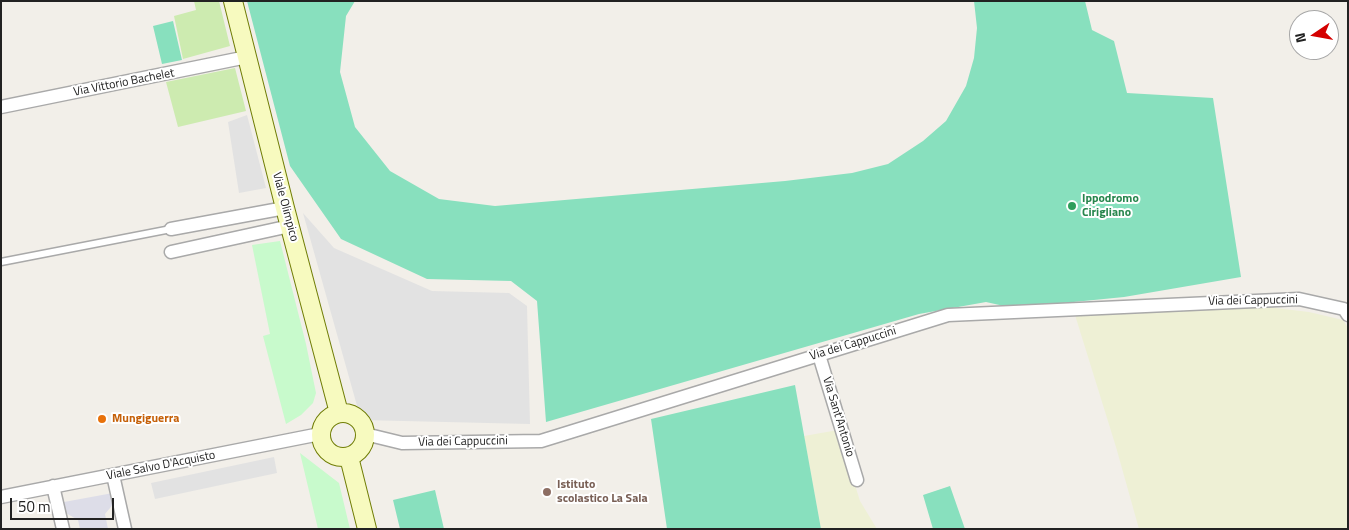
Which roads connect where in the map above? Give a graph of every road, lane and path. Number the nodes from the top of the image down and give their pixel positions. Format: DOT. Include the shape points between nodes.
graph roads {
  1 [pos="233,1"];
  2 [pos="247,57"];
  3 [pos="1,108"];
  4 [pos="285,208"];
  5 [pos="290,226"];
  6 [pos="171,229"];
  7 [pos="171,252"];
  8 [pos="1,262"];
  9 [pos="1348,315"];
  10 [pos="818,355"];
  11 [pos="339,412"];
  12 [pos="320,434"];
  13 [pos="365,434"];
  14 [pos="349,456"];
  15 [pos="113,475"];
  16 [pos="857,480"];
  17 [pos="54,486"];
  18 [pos="1,496"];
  19 [pos="63,529"];
  20 [pos="125,529"];
  21 [pos="367,529"];
  1 -- 2 [label="main road, Viale Olimpico"];
  2 -- 3 [label="street, Via Vittorio Bachelet"];
  2 -- 4 [label="main road, Viale Olimpico"];
  4 -- 5 [label="main road, Viale Olimpico"];
  4 -- 6 [label="street"];
  5 -- 7 [label="street"];
  5 -- 11 [label="main road, Viale Olimpico"];
  6 -- 8 [label="lane"];
  9 -- 10 [label="street, Via dei Cappuccini" via="1344,309 1299,299 948,315"];
  10 -- 13 [label="street, Via dei Cappuccini" via="541,441 402,443"];
  10 -- 16 [label="street, Via Sant'Antonio"];
  11 -- 12 [label="main road" via="326,420"];
  11 -- 13 [label="main road" via="360,420"];
  12 -- 14 [label="main road" via="329,453"];
  12 -- 15 [label="street, Viale Salvo D'Acquisto"];
  13 -- 14 [label="main road" via="361,448"];
  14 -- 21 [label="main road"];
  15 -- 17 [label="street, Viale Salvo D'Acquisto"];
  15 -- 20 [label="street"];
  17 -- 18 [label="street, Viale Salvo D'Acquisto"];
  17 -- 19 [label="street"];
}
